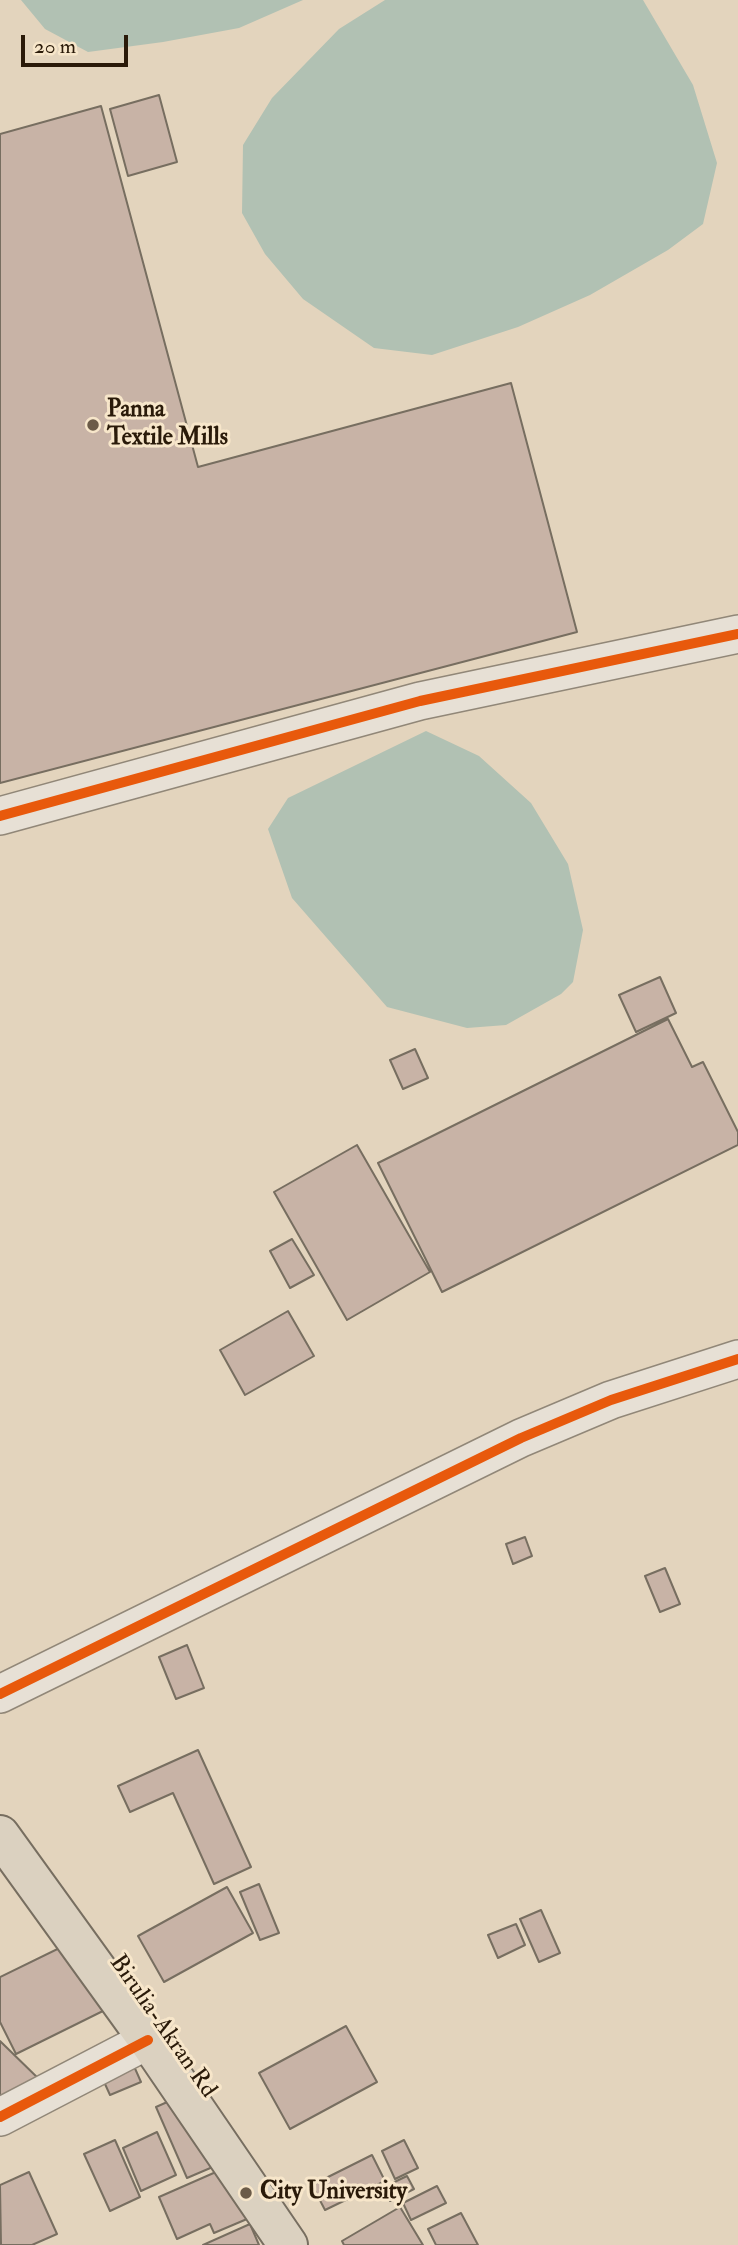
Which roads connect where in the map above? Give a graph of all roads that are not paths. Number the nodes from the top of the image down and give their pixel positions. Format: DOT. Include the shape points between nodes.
graph roads {
  1 [pos="738,634"];
  2 [pos="0,816"];
  3 [pos="738,1359"];
  4 [pos="0,1693"];
  5 [pos="0,1835"];
  6 [pos="148,2040"];
  7 [pos="0,2117"];
  8 [pos="288,2245"];
  1 -- 2 [label="street" via="420,701"];
  3 -- 4 [label="street" via="611,1400 521,1438"];
  5 -- 6 [label="highway, Birulia-Akran Rd"];
  6 -- 7 [label="street"];
  6 -- 8 [label="highway, Birulia-Akran Rd"];
}
